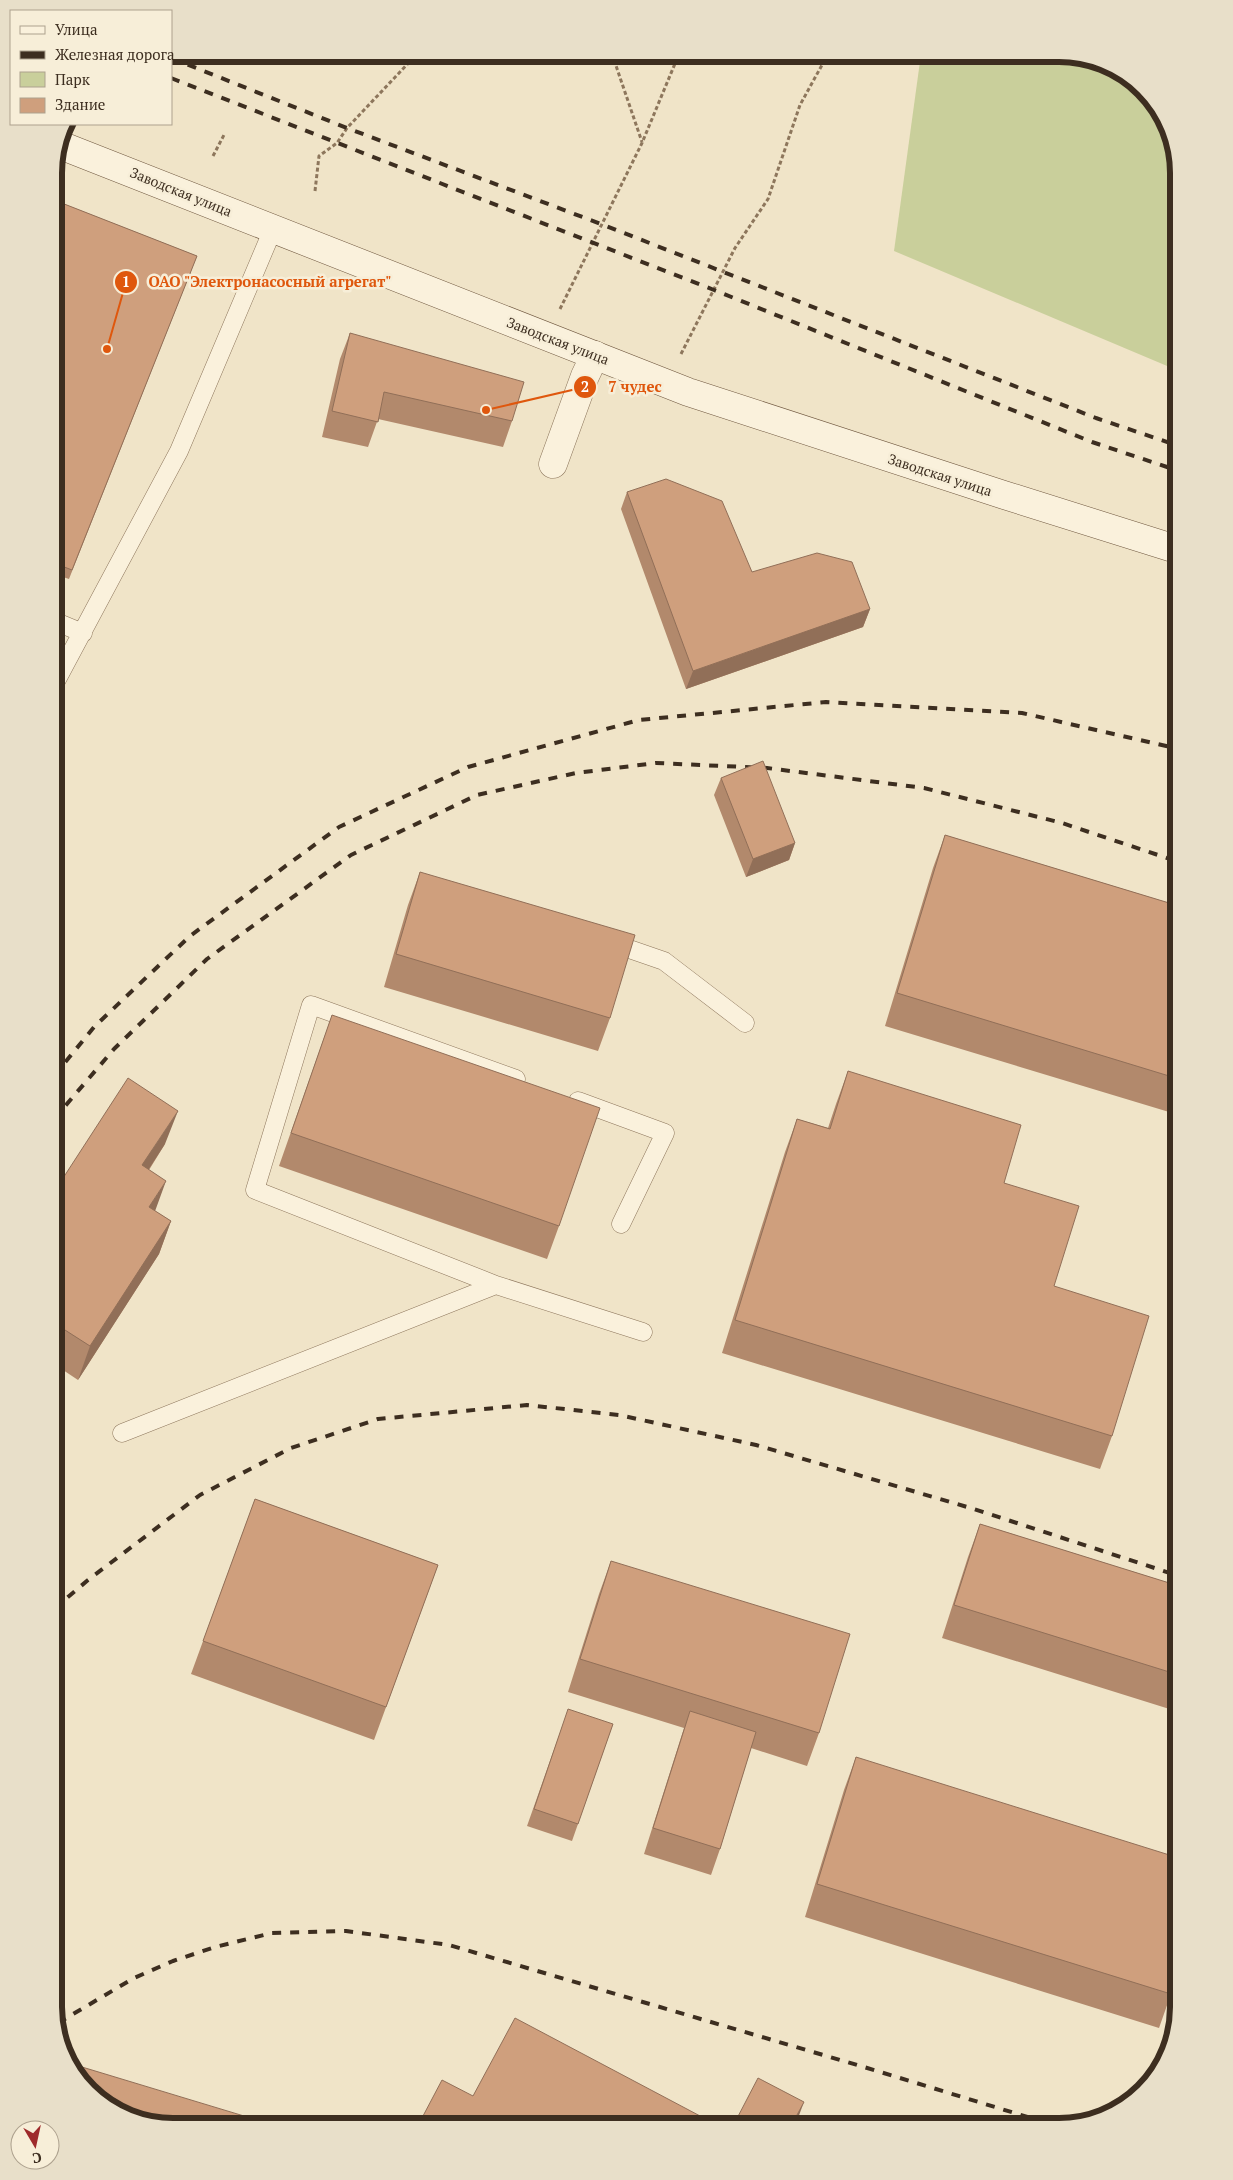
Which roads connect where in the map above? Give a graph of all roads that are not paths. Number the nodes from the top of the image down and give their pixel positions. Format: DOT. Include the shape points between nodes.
graph roads {
  1 [pos="66,147"];
  2 [pos="273,229"];
  3 [pos="594,355"];
  4 [pos="552,464"];
  5 [pos="1170,547"];
  6 [pos="63,625"];
  7 [pos="82,633"];
  8 [pos="63,669"];
  9 [pos="591,936"];
  10 [pos="745,1023"];
  11 [pos="535,1086"];
  12 [pos="563,1096"];
  13 [pos="621,1224"];
  14 [pos="496,1285"];
  15 [pos="643,1332"];
  16 [pos="122,1433"];
  1 -- 2 [label="main road, Заводская улица"];
  2 -- 3 [label="main road, Заводская улица"];
  2 -- 7 [label="lane" via="180,451"];
  3 -- 4 [label="main road"];
  3 -- 5 [label="main road, Заводская улица" via="688,392"];
  6 -- 7 [label="lane"];
  7 -- 8 [label="lane"];
  9 -- 10 [label="lane" via="664,961"];
  11 -- 14 [label="lane" via="311,1005 255,1190"];
  12 -- 13 [label="lane" via="665,1133"];
  14 -- 15 [label="lane"];
  14 -- 16 [label="lane"];
}
